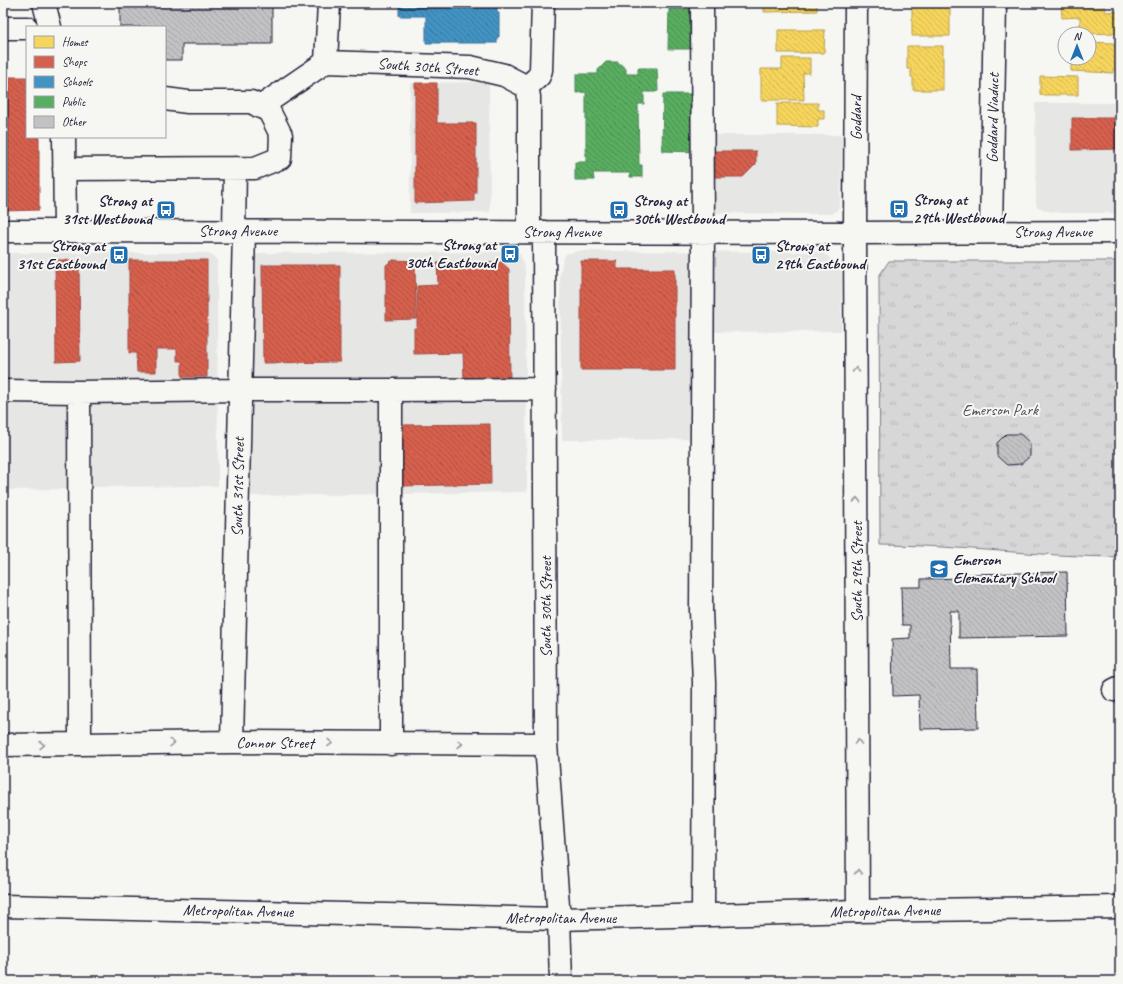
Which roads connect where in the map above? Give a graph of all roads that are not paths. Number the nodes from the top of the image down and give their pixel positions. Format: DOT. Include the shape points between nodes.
graph roads {
  1 [pos="44,3"];
  2 [pos="329,3"];
  3 [pos="543,3"];
  4 [pos="702,3"];
  5 [pos="856,3"];
  6 [pos="995,3"];
  7 [pos="50,26"];
  8 [pos="3,28"];
  9 [pos="26,28"];
  10 [pos="326,62"];
  11 [pos="527,87"];
  12 [pos="166,99"];
  13 [pos="260,106"];
  14 [pos="64,138"];
  15 [pos="235,168"];
  16 [pos="64,169"];
  17 [pos="3,231"];
  18 [pos="65,231"];
  19 [pos="239,231"];
  20 [pos="537,232"];
  21 [pos="703,232"];
  22 [pos="991,232"];
  23 [pos="1120,232"];
  24 [pos="855,233"];
  25 [pos="545,389"];
  26 [pos="240,390"];
  27 [pos="391,390"];
  28 [pos="3,391"];
  29 [pos="79,392"];
  30 [pos="232,742"];
  31 [pos="80,744"];
  32 [pos="391,744"];
  33 [pos="546,744"];
  34 [pos="3,746"];
  35 [pos="3,906"];
  36 [pos="1120,907"];
  37 [pos="858,911"];
  38 [pos="703,915"];
  39 [pos="559,919"];
  40 [pos="561,981"];
  1 -- 7 [label="street"];
  2 -- 10 [label="street"];
  3 -- 11 [label="street" via="541,70 539,76"];
  4 -- 21 [label="street"];
  5 -- 24 [label="street, Goddard"];
  6 -- 22 [label="street, Goddard Viaduct"];
  8 -- 9 [label="street"];
  10 -- 11 [label="street, South 30th Street" via="470,67 504,74"];
  10 -- 13 [label="street"];
  11 -- 20 [label="street, South 30th Street"];
  12 -- 13 [label="street" via="188,102 251,102"];
  13 -- 15 [label="street" via="269,111 281,135 280,158 255,168"];
  14 -- 16 [label="street"];
  15 -- 16 [label="street"];
  15 -- 19 [label="street, South 31st Street"];
  16 -- 18 [label="street"];
  17 -- 18 [label="street, Strong Avenue"];
  18 -- 19 [label="street, Strong Avenue"];
  19 -- 20 [label="street, Strong Avenue"];
  19 -- 26 [label="street, South 31st Street"];
  20 -- 21 [label="street, Strong Avenue"];
  20 -- 25 [label="street, South 30th Street"];
  21 -- 24 [label="street, Strong Avenue"];
  21 -- 38 [label="street"];
  22 -- 23 [label="street, Strong Avenue"];
  22 -- 24 [label="street, Strong Avenue"];
  37 -- 24 [label="street, South 29th Street, one-way"];
  25 -- 27 [label="street"];
  25 -- 33 [label="street, South 30th Street"];
  26 -- 27 [label="street"];
  26 -- 29 [label="street"];
  26 -- 30 [label="street, South 31st Street"];
  27 -- 32 [label="street"];
  28 -- 29 [label="street"];
  29 -- 31 [label="street"];
  31 -- 30 [label="street, Connor Street, one-way"];
  30 -- 32 [label="street, Connor Street, one-way"];
  34 -- 31 [label="street, Connor Street, one-way"];
  32 -- 33 [label="street, Connor Street, one-way"];
  33 -- 39 [label="street, South 30th Street"];
  35 -- 39 [label="street, Metropolitan Avenue"];
  36 -- 37 [label="street, Metropolitan Avenue"];
  37 -- 38 [label="street, Metropolitan Avenue"];
  38 -- 39 [label="street, Metropolitan Avenue"];
  39 -- 40 [label="street, South 30th Street"];
}
